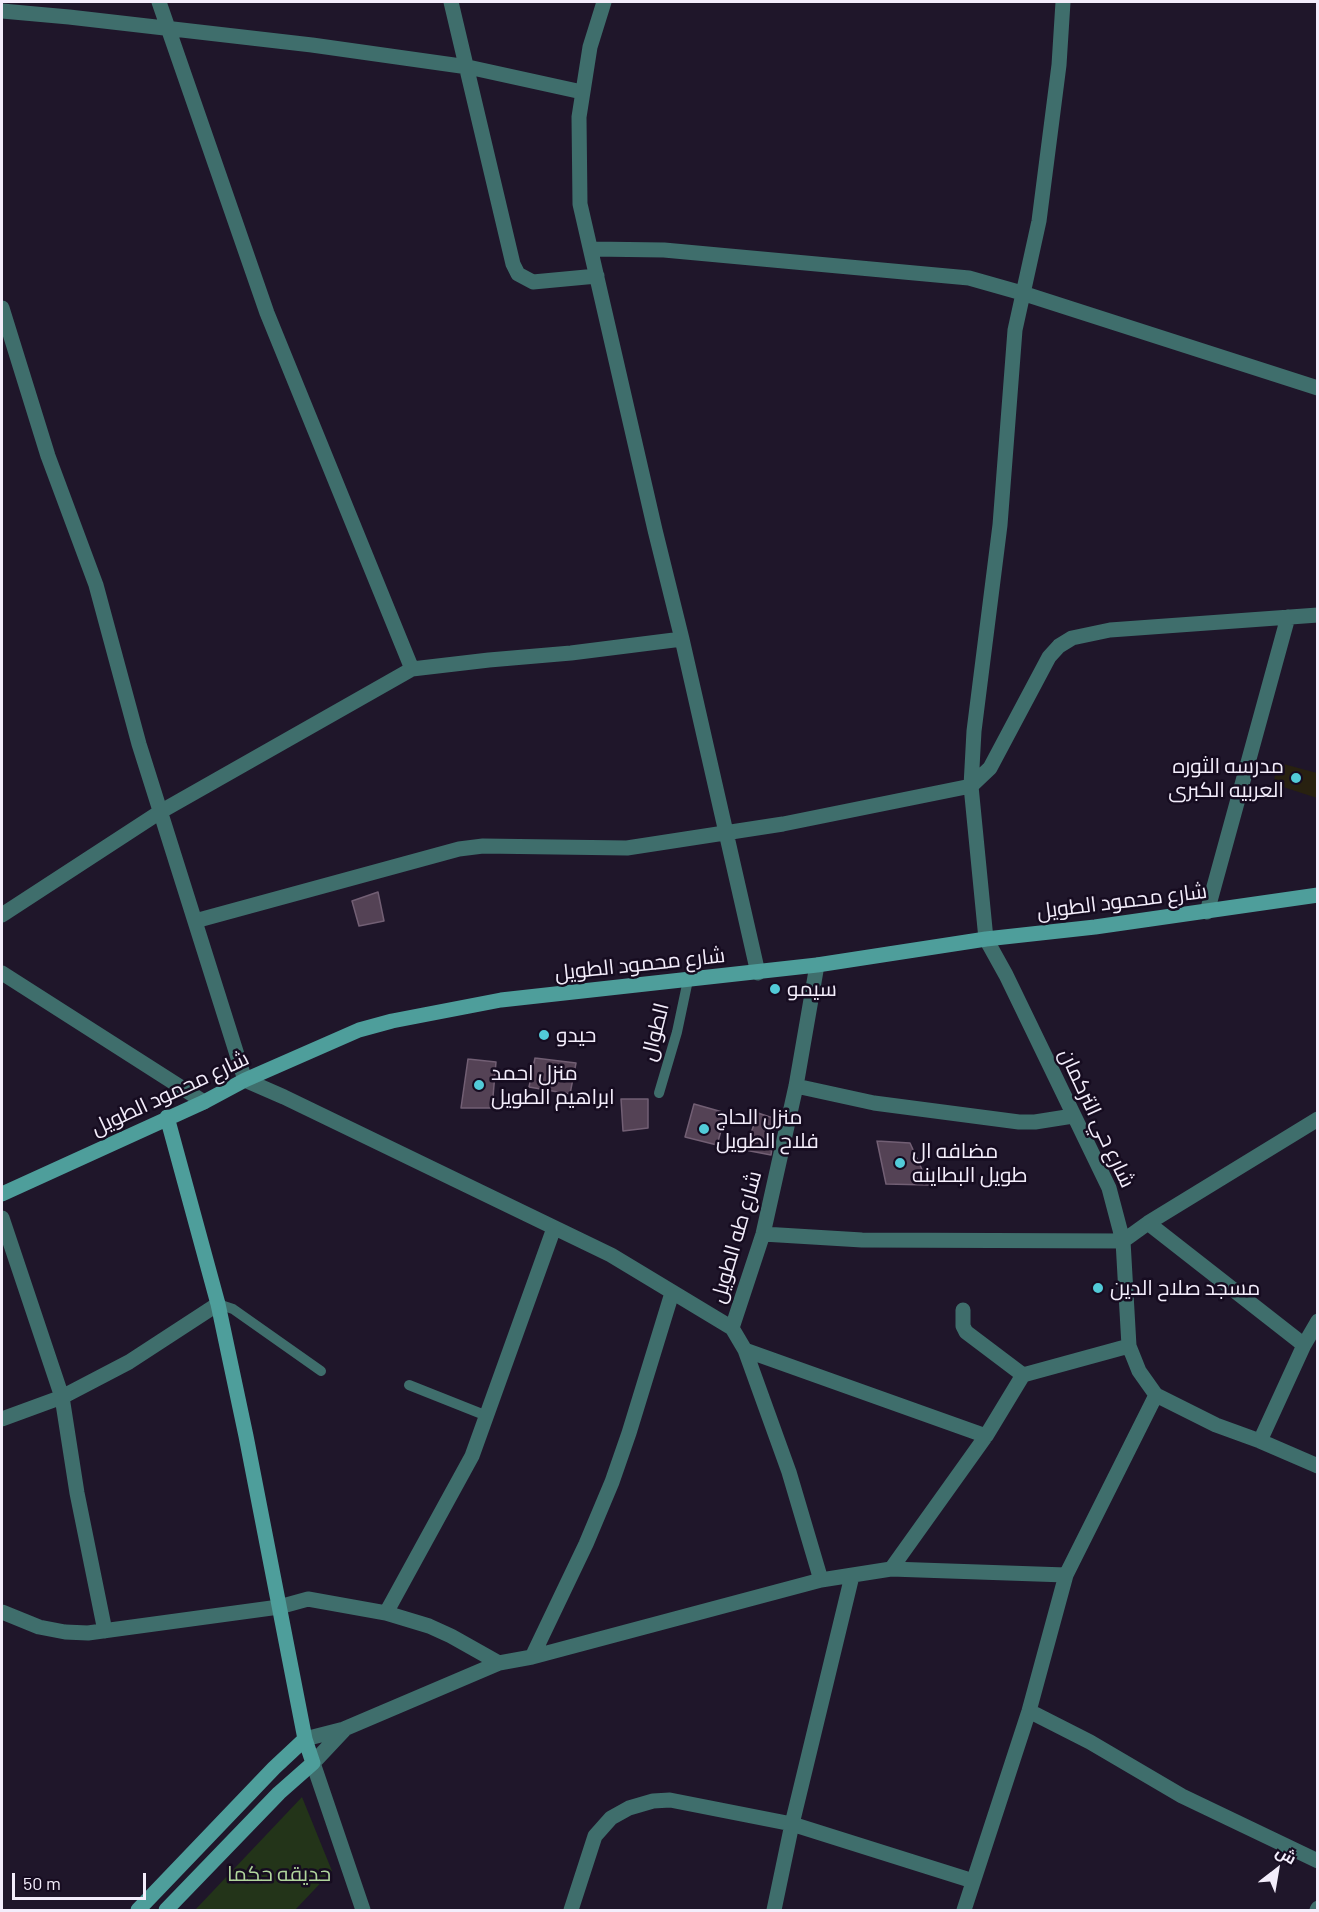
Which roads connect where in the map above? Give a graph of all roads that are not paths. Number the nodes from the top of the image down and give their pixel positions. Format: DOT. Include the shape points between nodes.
graph roads {
  1 [pos="159,2"];
  2 [pos="451,2"];
  3 [pos="604,2"];
  4 [pos="1063,2"];
  5 [pos="2,11"];
  6 [pos="170,28"];
  7 [pos="468,67"];
  8 [pos="582,92"];
  9 [pos="592,249"];
  10 [pos="597,276"];
  11 [pos="1022,293"];
  12 [pos="2,309"];
  13 [pos="1317,388"];
  14 [pos="1317,615"];
  15 [pos="1288,617"];
  16 [pos="682,639"];
  17 [pos="412,669"];
  18 [pos="971,786"];
  19 [pos="160,812"];
  20 [pos="726,833"];
  21 [pos="1317,895"];
  22 [pos="1207,912"];
  23 [pos="2,915"];
  24 [pos="195,921"];
  25 [pos="986,939"];
  26 [pos="817,966"];
  27 [pos="2,973"];
  28 [pos="758,973"];
  29 [pos="688,980"];
  30 [pos="245,1080"];
  31 [pos="796,1086"];
  32 [pos="659,1093"];
  33 [pos="204,1102"];
  34 [pos="1073,1116"];
  35 [pos="167,1117"];
  36 [pos="1317,1119"];
  37 [pos="2,1194"];
  38 [pos="2,1218"];
  39 [pos="1148,1223"];
  40 [pos="554,1228"];
  41 [pos="763,1234"];
  42 [pos="1123,1241"];
  43 [pos="672,1293"];
  44 [pos="218,1304"];
  45 [pos="963,1310"];
  46 [pos="1317,1321"];
  47 [pos="732,1328"];
  48 [pos="1304,1345"];
  49 [pos="1129,1346"];
  50 [pos="745,1350"];
  51 [pos="321,1371"];
  52 [pos="1023,1374"];
  53 [pos="409,1386"];
  54 [pos="1156,1395"];
  55 [pos="62,1396"];
  56 [pos="487,1416"];
  57 [pos="2,1419"];
  58 [pos="986,1436"];
  59 [pos="1260,1441"];
  60 [pos="1317,1466"];
  61 [pos="891,1569"];
  62 [pos="1066,1575"];
  63 [pos="852,1576"];
  64 [pos="821,1580"];
  65 [pos="279,1607"];
  66 [pos="2,1612"];
  67 [pos="386,1613"];
  68 [pos="105,1631"];
  69 [pos="532,1657"];
  70 [pos="499,1663"];
  71 [pos="1029,1711"];
  72 [pos="344,1729"];
  73 [pos="305,1739"];
  74 [pos="313,1763"];
  75 [pos="792,1824"];
  76 [pos="1317,1861"];
  77 [pos="972,1881"];
  78 [pos="138,1911"];
  79 [pos="166,1911"];
  80 [pos="363,1911"];
  81 [pos="571,1911"];
  82 [pos="774,1911"];
  83 [pos="964,1911"];
  1 -- 6 [label="street"];
  2 -- 7 [label="street"];
  3 -- 8 [label="street" via="590,46"];
  4 -- 11 [label="street" via="1039,221"];
  5 -- 6 [label="street"];
  6 -- 7 [label="street"];
  6 -- 17 [label="street" via="267,313"];
  7 -- 8 [label="street"];
  7 -- 10 [label="street" via="507,248 519,274 533,282"];
  8 -- 9 [label="street" via="580,204"];
  9 -- 10 [label="street"];
  9 -- 11 [label="street" via="664,250 955,276"];
  10 -- 16 [label="street"];
  11 -- 13 [label="street"];
  11 -- 18 [label="street" via="1015,330 1000,525 974,731"];
  12 -- 19 [label="street" via="48,456 96,585"];
  14 -- 15 [label="street"];
  15 -- 18 [label="street" via="1110,630 1072,638 1049,657 996,759"];
  15 -- 22 [label="street"];
  16 -- 17 [label="street"];
  16 -- 20 [label="street"];
  17 -- 19 [label="street"];
  18 -- 20 [label="street"];
  18 -- 25 [label="street"];
  19 -- 23 [label="street"];
  19 -- 24 [label="street"];
  20 -- 24 [label="street" via="627,848 465,847"];
  20 -- 28 [label="street"];
  21 -- 22 [label="street, شارع محمود الطويل"];
  22 -- 25 [label="street, شارع محمود الطويل"];
  24 -- 30 [label="street"];
  25 -- 26 [label="street, شارع محمود الطويل"];
  25 -- 34 [label="street, شارع حي التركمان"];
  26 -- 28 [label="street, شارع محمود الطويل"];
  26 -- 31 [label="street, شارع طه الطويل"];
  27 -- 33 [label="street"];
  28 -- 29 [label="street, شارع محمود الطويل"];
  29 -- 30 [label="street, شارع محمود الطويل" via="501,1000 392,1021 359,1030"];
  29 -- 32 [label="lane, الطوال"];
  30 -- 33 [label="street, شارع محمود الطويل"];
  30 -- 40 [label="street"];
  31 -- 34 [label="street" via="874,1103 1019,1122"];
  31 -- 41 [label="street, شارع طه الطويل"];
  33 -- 35 [label="street, شارع محمود الطويل"];
  34 -- 42 [label="street, شارع حي التركمان" via="1101,1168"];
  35 -- 37 [label="street, شارع محمود الطويل"];
  35 -- 44 [label="street"];
  36 -- 39 [label="street"];
  38 -- 55 [label="street"];
  39 -- 42 [label="street"];
  39 -- 48 [label="street"];
  40 -- 43 [label="street" via="611,1255"];
  40 -- 56 [label="street"];
  41 -- 42 [label="street" via="862,1240"];
  41 -- 47 [label="street, شارع طه الطويل"];
  42 -- 49 [label="street, شارع حي التركمان"];
  43 -- 47 [label="street"];
  43 -- 69 [label="street" via="612,1482"];
  44 -- 51 [label="lane"];
  44 -- 55 [label="street" via="129,1362"];
  44 -- 65 [label="street"];
  45 -- 52 [label="street" via="966,1332"];
  46 -- 48 [label="street"];
  47 -- 50 [label="street, شارع طه الطويل"];
  48 -- 59 [label="street"];
  49 -- 52 [label="street"];
  49 -- 54 [label="street, شارع حي التركمان" via="1139,1371"];
  50 -- 58 [label="street"];
  50 -- 64 [label="street, شارع طه الطويل" via="789,1472"];
  52 -- 58 [label="street"];
  53 -- 56 [label="lane"];
  54 -- 59 [label="street, شارع حي التركمان" via="1216,1425"];
  54 -- 62 [label="street"];
  55 -- 57 [label="street"];
  55 -- 68 [label="street" via="76,1493"];
  56 -- 67 [label="street" via="462,1478"];
  58 -- 61 [label="street"];
  59 -- 60 [label="street, شارع حي التركمان"];
  61 -- 62 [label="street"];
  61 -- 63 [label="street"];
  62 -- 71 [label="street"];
  63 -- 64 [label="street"];
  63 -- 75 [label="street"];
  64 -- 69 [label="street"];
  65 -- 67 [label="street" via="308,1599"];
  65 -- 68 [label="street"];
  65 -- 73 [label="street"];
  66 -- 68 [label="street" via="39,1627 65,1632"];
  67 -- 70 [label="street" via="444,1632"];
  69 -- 70 [label="street"];
  70 -- 72 [label="street"];
  71 -- 76 [label="street" via="1182,1796"];
  71 -- 77 [label="street"];
  72 -- 73 [label="street"];
  72 -- 74 [label="street"];
  73 -- 74 [label="street"];
  73 -- 78 [label="street"];
  74 -- 79 [label="street"];
  74 -- 80 [label="street"];
  75 -- 77 [label="street"];
  75 -- 81 [label="street" via="670,1800 629,1808 611,1818 595,1836"];
  75 -- 82 [label="street"];
  77 -- 83 [label="street"];
}
